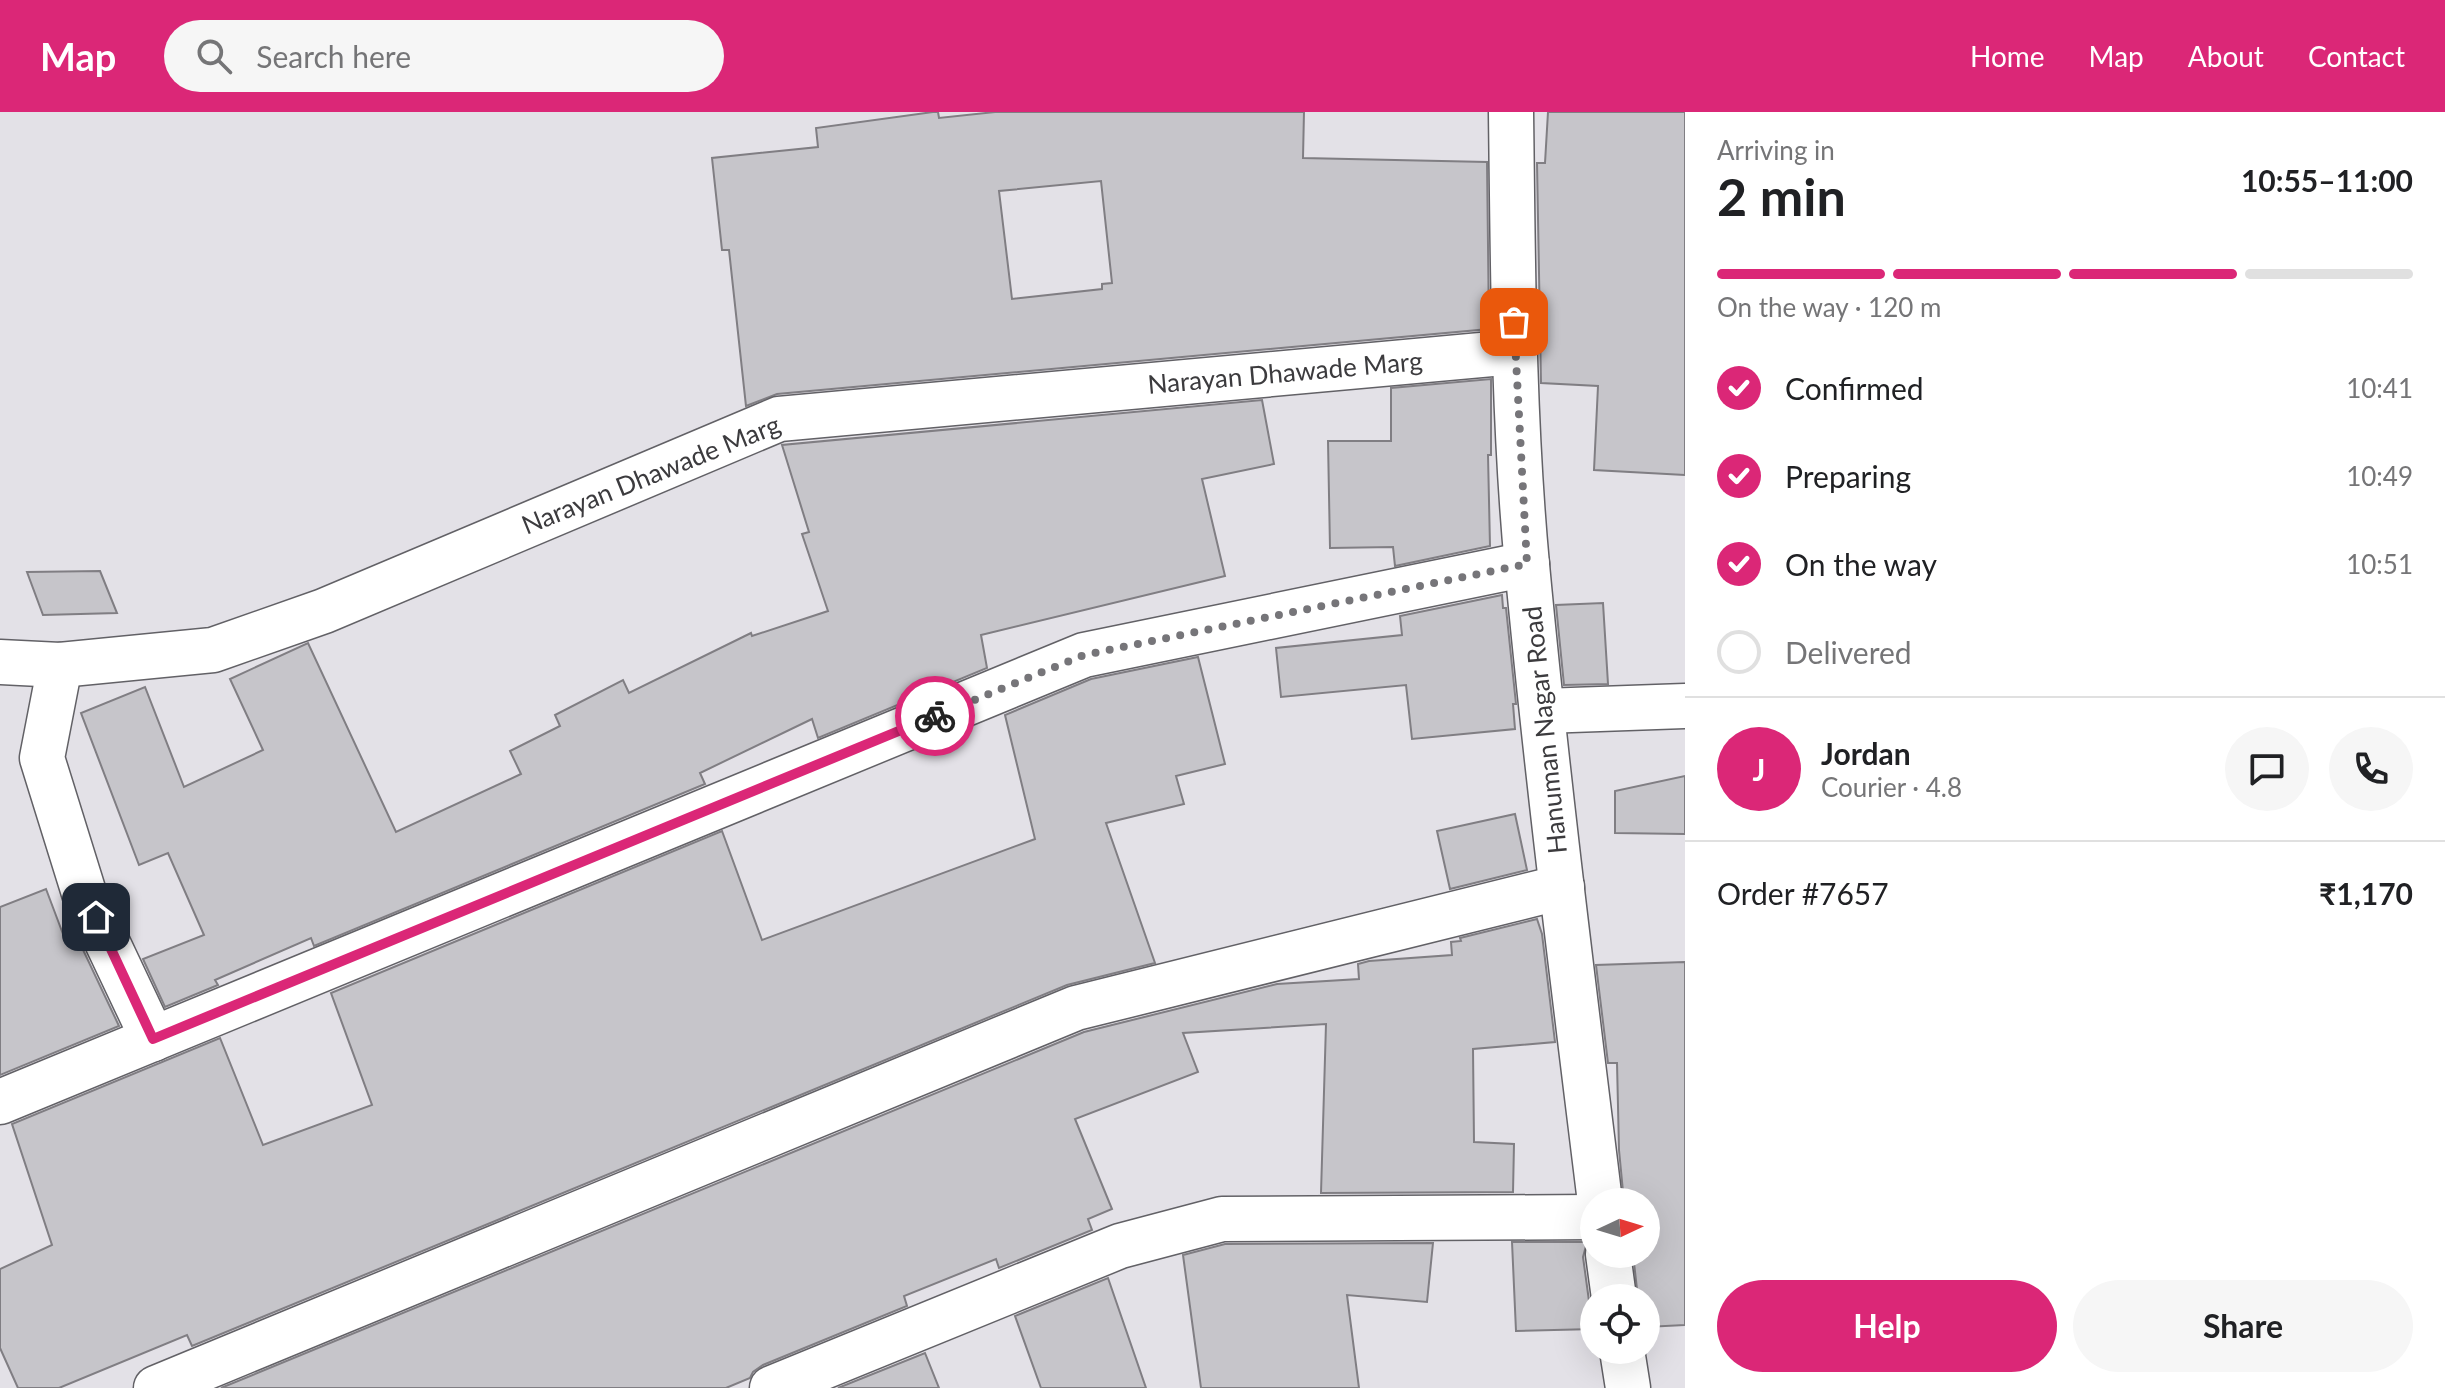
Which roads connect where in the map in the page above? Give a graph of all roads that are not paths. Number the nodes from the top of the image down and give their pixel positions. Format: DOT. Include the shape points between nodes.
graph roads {
  1 [pos="1511,112"];
  2 [pos="1514,352"];
  3 [pos="1527,564"];
  4 [pos="0,662"];
  5 [pos="60,665"];
  6 [pos="1685,706"];
  7 [pos="1543,711"];
  8 [pos="1562,887"];
  9 [pos="153,1039"];
  10 [pos="0,1102"];
  11 [pos="1598,1188"];
  12 [pos="1580,1217"];
  13 [pos="1624,1364"];
  14 [pos="156,1388"];
  15 [pos="772,1388"];
  16 [pos="1628,1388"];
  1 -- 2 [label="street, Hanuman Nagar Road"];
  2 -- 3 [label="street, Hanuman Nagar Road"];
  2 -- 5 [label="street, Narayan Dhawade Marg" via="779,419 324,611 227,646"];
  3 -- 7 [label="street, Hanuman Nagar Road"];
  3 -- 9 [label="street" via="1084,655"];
  4 -- 5 [label="street, Narayan Dhawade Marg"];
  5 -- 9 [label="street" via="42,758 84,893"];
  6 -- 7 [label="street"];
  7 -- 8 [label="street, Hanuman Nagar Road"];
  8 -- 11 [label="street, Hanuman Nagar Road"];
  8 -- 14 [label="street" via="1076,1008"];
  9 -- 10 [label="street"];
  12 -- 15 [label="street" via="1222,1219 1120,1246"];
  13 -- 16 [label="street"];
}
